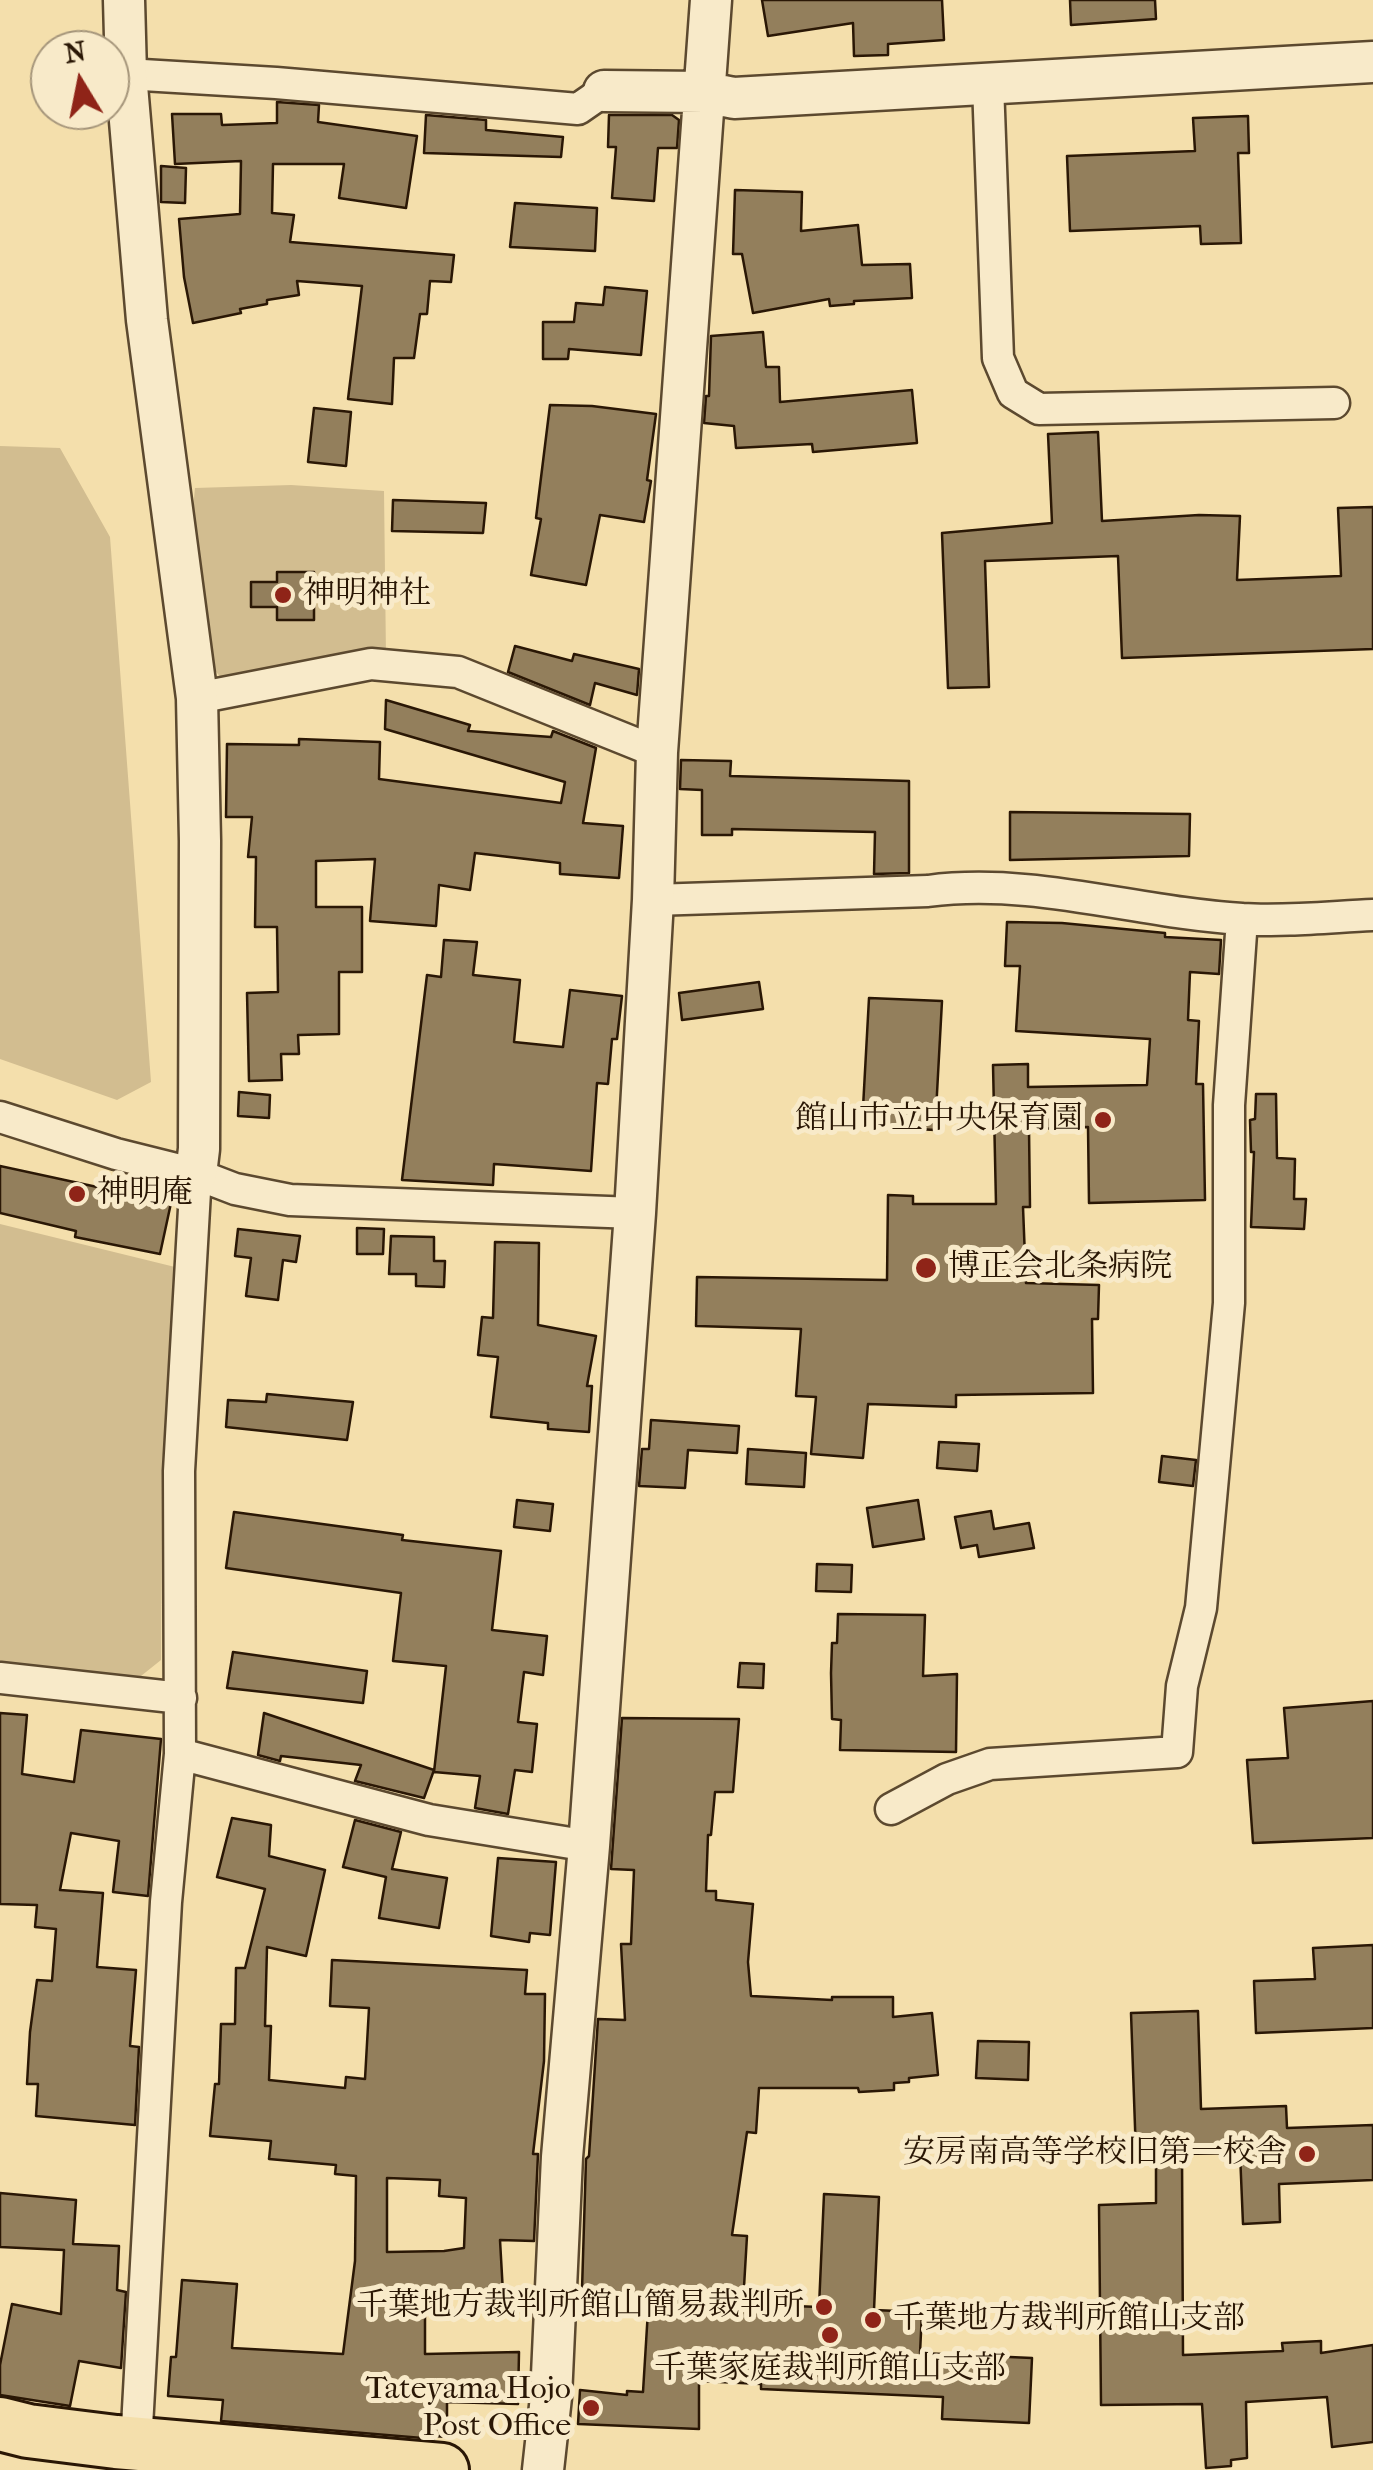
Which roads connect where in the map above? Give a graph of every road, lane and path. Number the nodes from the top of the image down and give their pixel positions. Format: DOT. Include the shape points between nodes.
graph roads {
  1 [pos="124,0"];
  2 [pos="711,0"];
  3 [pos="125,30"];
  4 [pos="1373,62"];
  5 [pos="130,74"];
  6 [pos="988,84"];
  7 [pos="604,91"];
  8 [pos="704,92"];
  9 [pos="130,119"];
  10 [pos="1334,403"];
  11 [pos="197,698"];
  12 [pos="658,752"];
  13 [pos="653,900"];
  14 [pos="1373,915"];
  15 [pos="1242,919"];
  16 [pos="0,1117"];
  17 [pos="196,1174"];
  18 [pos="634,1214"];
  19 [pos="0,1678"];
  20 [pos="181,1698"];
  21 [pos="180,1754"];
  22 [pos="891,1809"];
  23 [pos="590,1846"];
  24 [pos="0,2424"];
  25 [pos="122,2452"];
  26 [pos="442,2470"];
  27 [pos="542,2470"];
  1 -- 3 [label="street"];
  2 -- 8 [label="street"];
  4 -- 6 [label="street"];
  5 -- 7 [label="street" via="578,110"];
  6 -- 8 [label="street" via="734,98"];
  6 -- 10 [label="street" via="998,358 1013,393 1039,410"];
  7 -- 8 [label="street"];
  8 -- 12 [label="street"];
  9 -- 11 [label="street" via="148,320"];
  11 -- 12 [label="street" via="371,664 458,672"];
  11 -- 17 [label="street"];
  12 -- 13 [label="street"];
  13 -- 15 [label="street" via="963,886"];
  13 -- 18 [label="street"];
  14 -- 15 [label="street"];
  15 -- 22 [label="street" via="1229,1106 1228,1303 1201,1608 1182,1686 1177,1752 990,1764"];
  16 -- 17 [label="street"];
  17 -- 18 [label="street" via="235,1190 290,1200"];
  17 -- 20 [label="street" via="179,1471"];
  18 -- 23 [label="street"];
  19 -- 20 [label="street"];
  20 -- 21 [label="street"];
  21 -- 23 [label="street" via="429,1820"];
  21 -- 25 [label="street"];
  23 -- 27 [label="street"];
  24 -- 25 [label="highway"];
  25 -- 26 [label="highway"];
}
